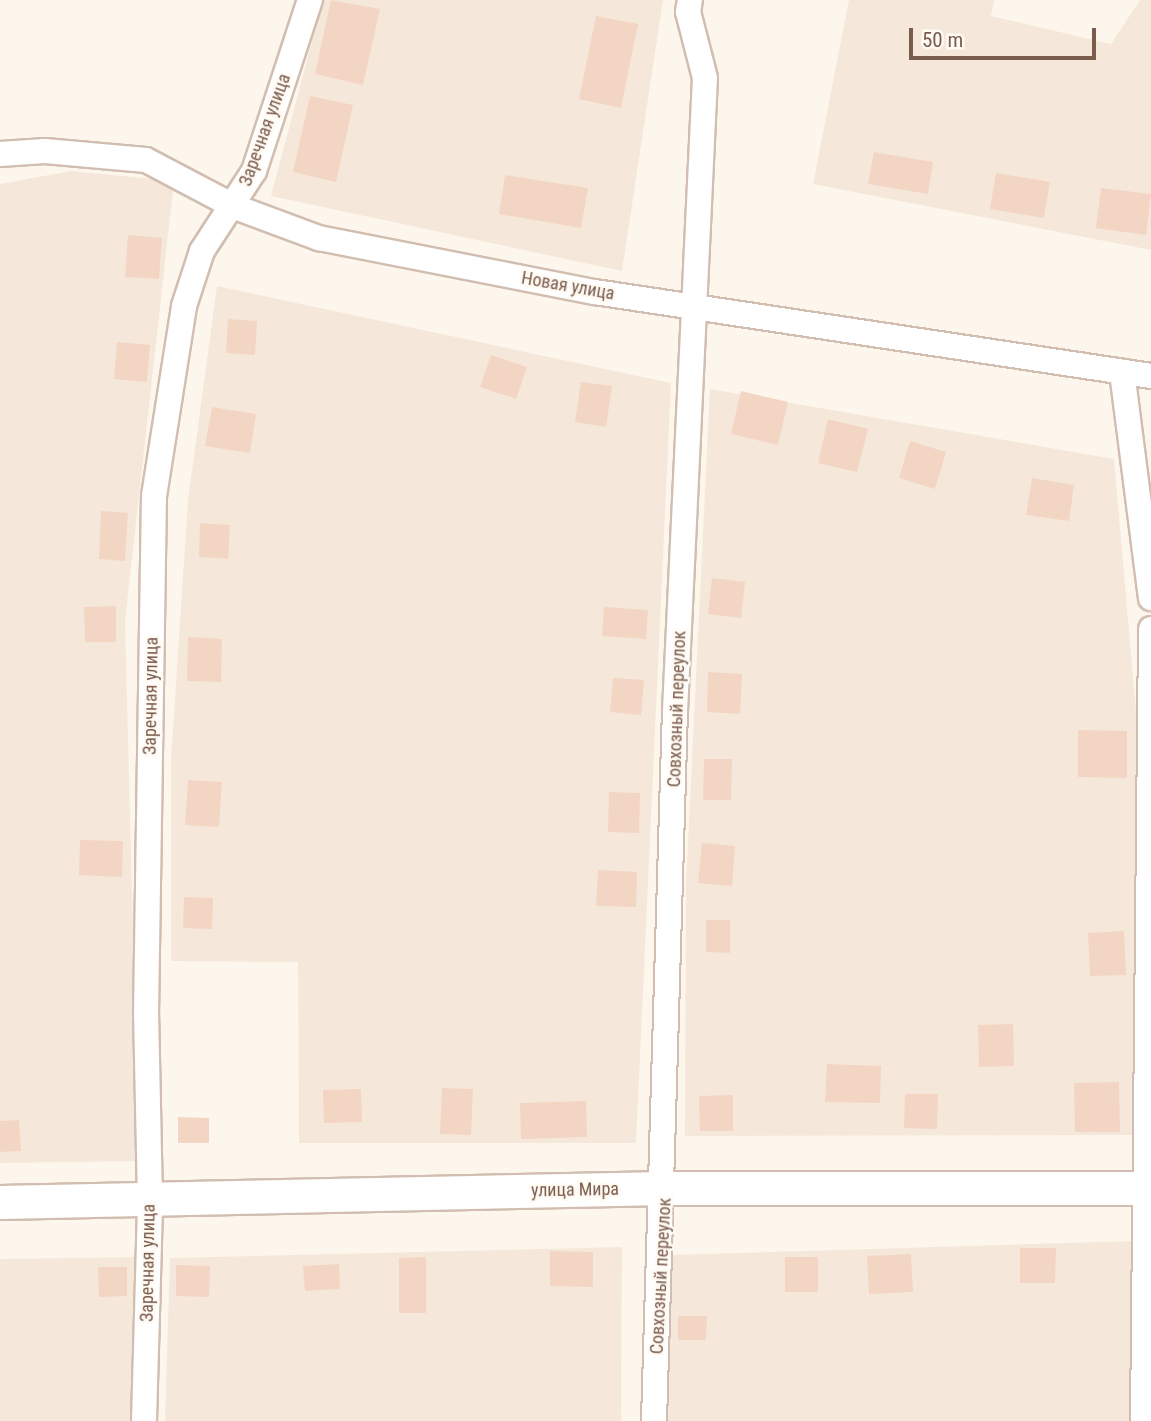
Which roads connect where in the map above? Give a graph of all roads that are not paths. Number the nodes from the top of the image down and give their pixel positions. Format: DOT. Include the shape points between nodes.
graph roads {
  1 [pos="310,0"];
  2 [pos="690,0"];
  3 [pos="0,154"];
  4 [pos="235,207"];
  5 [pos="696,305"];
  6 [pos="1122,372"];
  7 [pos="1151,376"];
  8 [pos="1151,598"];
  9 [pos="1151,629"];
  10 [pos="665,1188"];
  11 [pos="1148,1188"];
  12 [pos="150,1200"];
  13 [pos="0,1202"];
  14 [pos="144,1421"];
  15 [pos="654,1421"];
  16 [pos="1143,1421"];
  1 -- 4 [label="street, Заречная улица" via="254,171"];
  2 -- 5 [label="street, Совхозный переулок" via="688,12 705,78"];
  3 -- 4 [label="street, Новая улица" via="45,151 146,160"];
  4 -- 5 [label="street, Новая улица" via="319,237 595,292"];
  4 -- 12 [label="street, Заречная улица" via="202,251 184,306 154,496 146,1001"];
  5 -- 6 [label="street, Новая улица"];
  5 -- 10 [label="street, Совхозный переулок" via="675,711"];
  6 -- 7 [label="street, Новая улица"];
  6 -- 8 [label="street"];
  9 -- 11 [label="street"];
  10 -- 11 [label="street, улица Мира"];
  10 -- 12 [label="street, улица Мира"];
  10 -- 15 [label="street, Совхозный переулок"];
  11 -- 16 [label="street"];
  12 -- 13 [label="street, улица Мира"];
  12 -- 14 [label="street, Заречная улица"];
}
